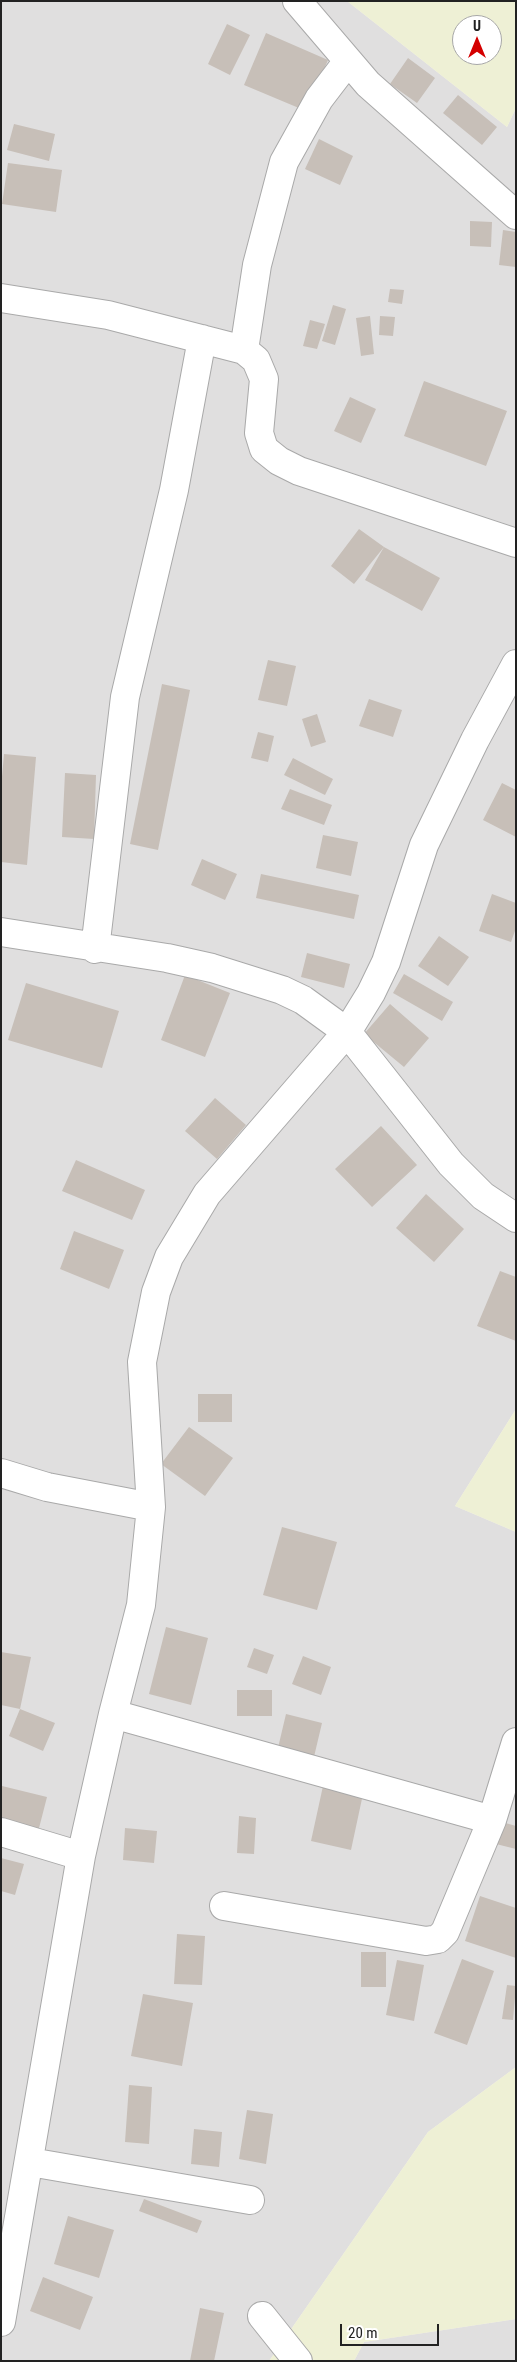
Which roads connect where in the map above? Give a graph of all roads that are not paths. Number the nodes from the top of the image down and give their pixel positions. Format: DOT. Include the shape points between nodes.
graph roads {
  1 [pos="298,1"];
  2 [pos="348,61"];
  3 [pos="516,215"];
  4 [pos="1,298"];
  5 [pos="202,339"];
  6 [pos="244,350"];
  7 [pos="516,543"];
  8 [pos="516,664"];
  9 [pos="1,932"];
  10 [pos="95,949"];
  11 [pos="348,1032"];
  12 [pos="516,1218"];
  13 [pos="1,1473"];
  14 [pos="152,1507"];
  15 [pos="113,1714"];
  16 [pos="516,1742"];
  17 [pos="492,1820"];
  18 [pos="1,1832"];
  19 [pos="81,1856"];
  20 [pos="224,1906"];
  21 [pos="30,2162"];
  22 [pos="250,2200"];
  23 [pos="6,2262"];
  24 [pos="262,2316"];
  25 [pos="1,2322"];
  26 [pos="298,2361"];
  1 -- 2 [label="street"];
  2 -- 3 [label="street" via="368,84"];
  2 -- 6 [label="street" via="318,100 284,162 257,265"];
  4 -- 5 [label="street" via="108,315"];
  5 -- 6 [label="street"];
  5 -- 10 [label="street" via="174,490 125,697"];
  6 -- 7 [label="street" via="256,360 264,379 259,434 264,449 279,461 299,471"];
  8 -- 11 [label="street" via="428,837 386,962"];
  9 -- 10 [label="street"];
  10 -- 11 [label="street" via="167,958 252,979 303,1000"];
  11 -- 12 [label="street" via="451,1164 483,1196"];
  11 -- 14 [label="street" via="207,1194 169,1258 156,1292 142,1362"];
  13 -- 14 [label="street" via="47,1487"];
  14 -- 15 [label="street" via="140,1605"];
  15 -- 17 [label="street"];
  15 -- 19 [label="street"];
  16 -- 17 [label="street"];
  17 -- 20 [label="street" via="445,1932 438,1939 426,1941"];
  18 -- 19 [label="street"];
  19 -- 21 [label="street"];
  21 -- 22 [label="street"];
  21 -- 23 [label="street"];
  23 -- 25 [label="street"];
  24 -- 26 [label="street"];
}
